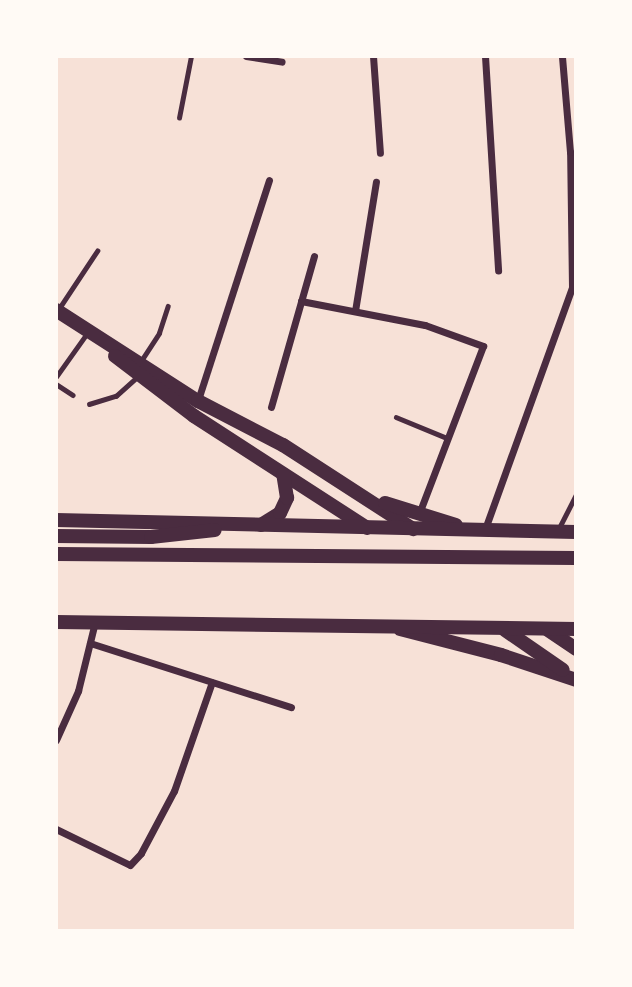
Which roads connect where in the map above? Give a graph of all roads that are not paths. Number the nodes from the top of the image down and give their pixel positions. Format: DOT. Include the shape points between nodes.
graph roads {
  1 [pos="191,56"];
  2 [pos="246,56"];
  3 [pos="373,56"];
  4 [pos="485,56"];
  5 [pos="562,56"];
  6 [pos="282,62"];
  7 [pos="179,118"];
  8 [pos="573,152"];
  9 [pos="380,153"];
  10 [pos="269,180"];
  11 [pos="376,182"];
  12 [pos="97,251"];
  13 [pos="314,256"];
  14 [pos="498,271"];
  15 [pos="301,300"];
  16 [pos="168,306"];
  17 [pos="57,310"];
  18 [pos="355,311"];
  19 [pos="88,331"];
  20 [pos="138,371"];
  21 [pos="56,377"];
  22 [pos="56,384"];
  23 [pos="73,395"];
  24 [pos="198,401"];
  25 [pos="89,404"];
  26 [pos="271,407"];
  27 [pos="396,417"];
  28 [pos="448,439"];
  29 [pos="283,474"];
  30 [pos="576,495"];
  31 [pos="56,520"];
  32 [pos="416,523"];
  33 [pos="261,526"];
  34 [pos="367,528"];
  35 [pos="485,530"];
  36 [pos="557,531"];
  37 [pos="576,532"];
  38 [pos="56,536"];
  39 [pos="56,554"];
  40 [pos="576,558"];
  41 [pos="56,622"];
  42 [pos="95,622"];
  43 [pos="400,629"];
  44 [pos="576,629"];
  45 [pos="505,630"];
  46 [pos="548,630"];
  47 [pos="90,643"];
  48 [pos="576,649"];
  49 [pos="576,680"];
  50 [pos="212,682"];
  51 [pos="291,708"];
  52 [pos="56,740"];
  53 [pos="56,829"];
  1 -- 7 [label="lane"];
  2 -- 6 [label="street"];
  3 -- 9 [label="street"];
  4 -- 14 [label="street"];
  5 -- 8 [label="street"];
  8 -- 35 [label="street" via="572,287"];
  10 -- 24 [label="street"];
  11 -- 18 [label="street"];
  12 -- 17 [label="lane"];
  13 -- 15 [label="street"];
  15 -- 18 [label="street"];
  15 -- 26 [label="street"];
  16 -- 20 [label="lane" via="159,334"];
  17 -- 19 [label="main road"];
  18 -- 28 [label="street" via="425,325 483,346"];
  19 -- 20 [label="main road"];
  19 -- 21 [label="lane"];
  20 -- 24 [label="main road"];
  20 -- 25 [label="lane" via="116,396"];
  20 -- 29 [label="main road"];
  22 -- 23 [label="lane"];
  24 -- 32 [label="main road"];
  27 -- 28 [label="lane"];
  28 -- 32 [label="street"];
  29 -- 33 [label="main road" via="287,498 280,513"];
  29 -- 34 [label="main road"];
  30 -- 36 [label="lane"];
  31 -- 33 [label="main road"];
  32 -- 34 [label="main road"];
  32 -- 35 [label="main road"];
  33 -- 34 [label="main road"];
  33 -- 38 [label="main road" via="151,537"];
  35 -- 36 [label="main road"];
  36 -- 37 [label="main road"];
  39 -- 40 [label="main road"];
  41 -- 42 [label="main road"];
  42 -- 43 [label="main road"];
  42 -- 47 [label="street"];
  43 -- 45 [label="main road"];
  43 -- 49 [label="main road" via="501,654"];
  44 -- 46 [label="main road"];
  45 -- 46 [label="main road"];
  45 -- 49 [label="main road"];
  46 -- 48 [label="main road"];
  47 -- 50 [label="street"];
  47 -- 52 [label="street" via="78,691"];
  50 -- 51 [label="street"];
  50 -- 53 [label="street" via="174,791 130,865"];
}
